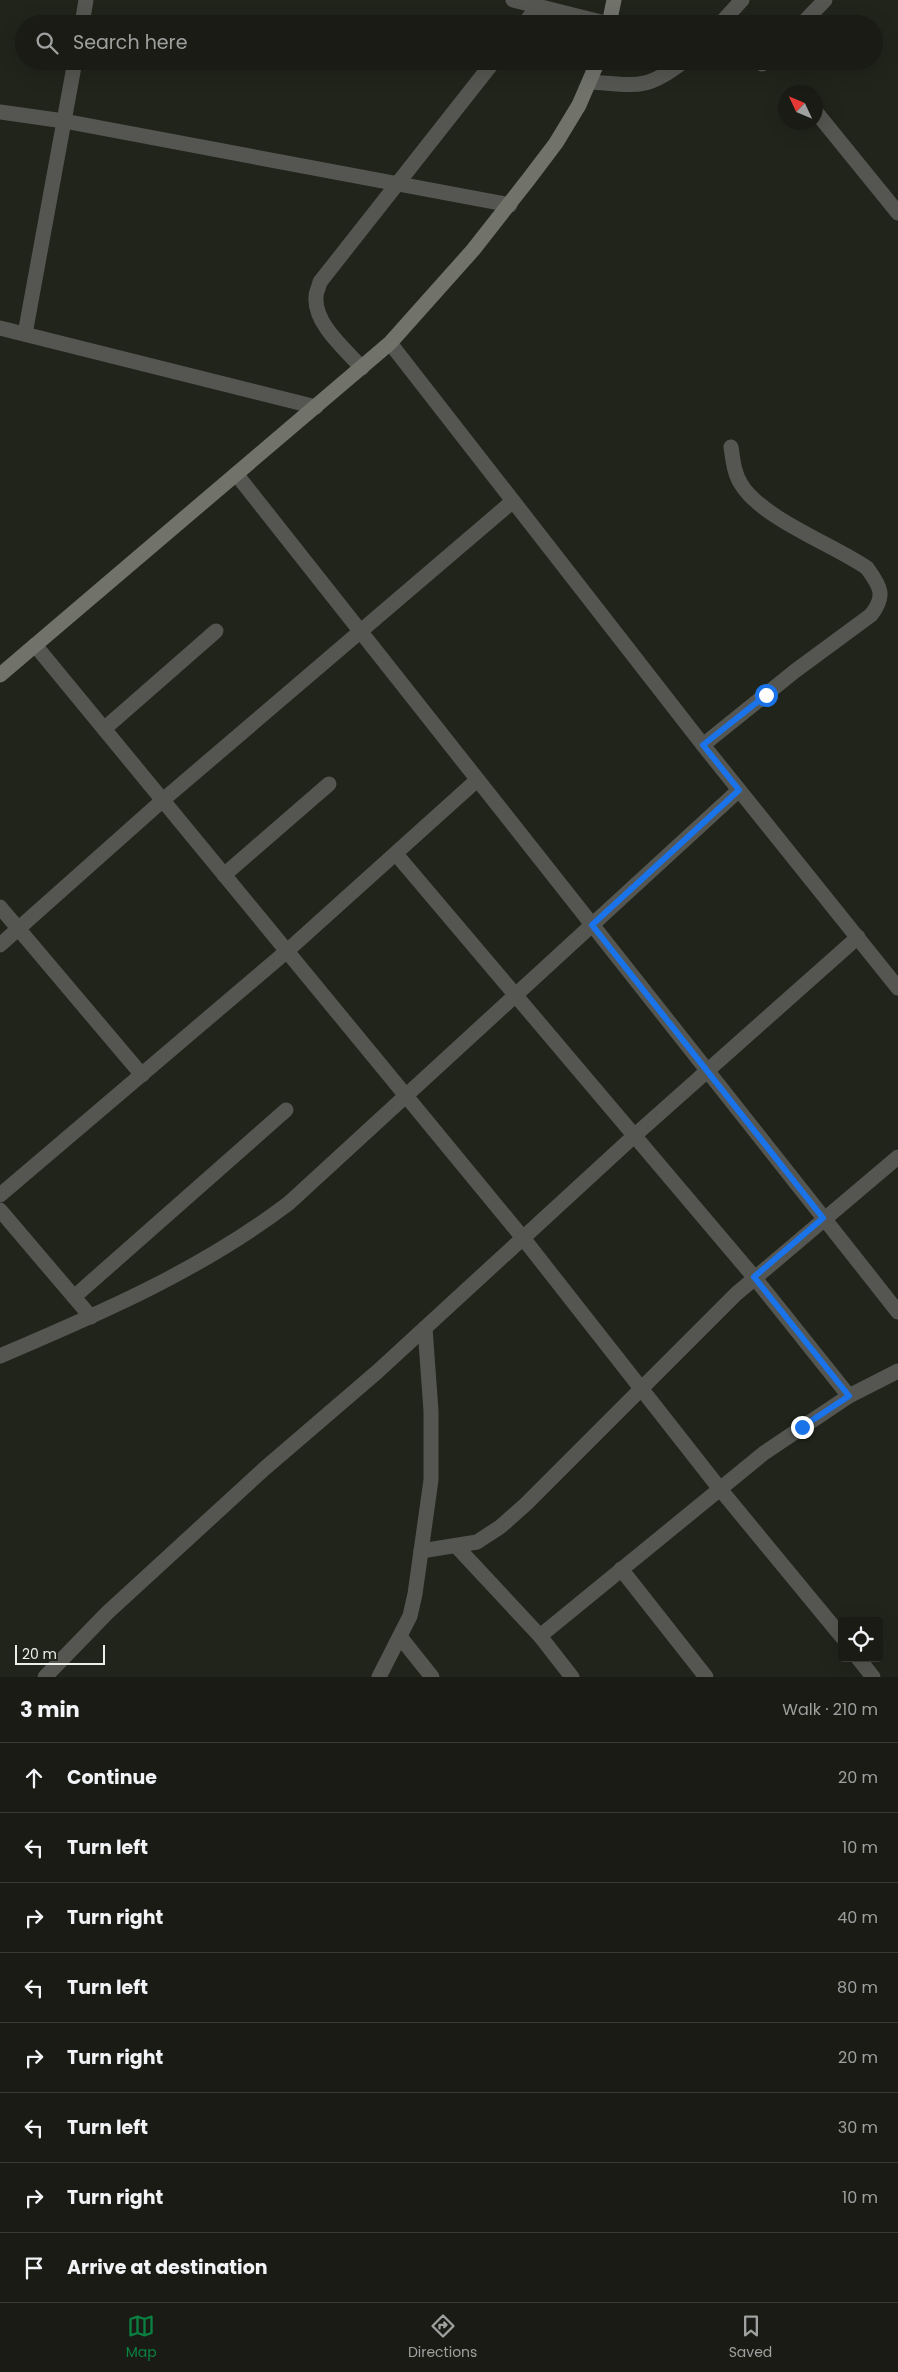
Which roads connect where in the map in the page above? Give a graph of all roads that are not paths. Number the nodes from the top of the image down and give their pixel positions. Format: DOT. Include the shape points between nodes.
graph roads {
  1 [pos="86,0"];
  2 [pos="513,0"];
  3 [pos="614,0"];
  4 [pos="742,0"];
  5 [pos="825,0"];
  6 [pos="538,6"];
  7 [pos="84,15"];
  8 [pos="531,15"];
  9 [pos="574,15"];
  10 [pos="611,15"];
  11 [pos="728,15"];
  12 [pos="811,15"];
  13 [pos="73,70"];
  14 [pos="487,70"];
  15 [pos="595,70"];
  16 [pos="672,70"];
  17 [pos="590,82"];
  18 [pos="0,112"];
  19 [pos="64,121"];
  20 [pos="823,121"];
  21 [pos="397,183"];
  22 [pos="510,205"];
  23 [pos="898,213"];
  24 [pos="0,328"];
  25 [pos="25,334"];
  26 [pos="390,343"];
  27 [pos="362,368"];
  28 [pos="316,406"];
  29 [pos="731,447"];
  30 [pos="237,475"];
  31 [pos="514,501"];
  32 [pos="216,631"];
  33 [pos="360,633"];
  34 [pos="35,645"];
  35 [pos="0,675"];
  36 [pos="104,729"];
  37 [pos="703,745"];
  38 [pos="477,780"];
  39 [pos="329,784"];
  40 [pos="739,790"];
  41 [pos="163,800"];
  42 [pos="396,854"];
  43 [pos="224,875"];
  44 [pos="0,907"];
  45 [pos="592,925"];
  46 [pos="18,929"];
  47 [pos="858,938"];
  48 [pos="0,945"];
  49 [pos="287,951"];
  50 [pos="892,969"];
  51 [pos="898,988"];
  52 [pos="516,995"];
  53 [pos="708,1072"];
  54 [pos="142,1075"];
  55 [pos="406,1096"];
  56 [pos="286,1110"];
  57 [pos="634,1136"];
  58 [pos="898,1157"];
  59 [pos="0,1195"];
  60 [pos="0,1210"];
  61 [pos="823,1218"];
  62 [pos="524,1238"];
  63 [pos="754,1277"];
  64 [pos="74,1297"];
  65 [pos="898,1312"];
  66 [pos="91,1317"];
  67 [pos="425,1328"];
  68 [pos="0,1356"];
  69 [pos="898,1371"];
  70 [pos="642,1388"];
  71 [pos="849,1396"];
  72 [pos="720,1489"];
  73 [pos="457,1547"];
  74 [pos="421,1552"];
  75 [pos="621,1569"];
  76 [pos="838,1633"];
  77 [pos="540,1636"];
  78 [pos="400,1638"];
  79 [pos="861,1662"];
  80 [pos="46,1677"];
  81 [pos="379,1677"];
  82 [pos="432,1677"];
  83 [pos="572,1677"];
  84 [pos="706,1677"];
  85 [pos="873,1677"];
  1 -- 7 [label="street"];
  2 -- 6 [label="street"];
  3 -- 10 [label="street"];
  4 -- 11 [label="street"];
  5 -- 12 [label="street"];
  6 -- 8 [label="street"];
  6 -- 9 [label="street"];
  13 -- 19 [label="street"];
  14 -- 21 [label="street"];
  15 -- 17 [label="street"];
  16 -- 17 [label="street" via="647,84"];
  17 -- 22 [label="street" via="556,143"];
  18 -- 19 [label="street"];
  19 -- 21 [label="street"];
  19 -- 25 [label="street"];
  20 -- 23 [label="street"];
  21 -- 22 [label="street"];
  21 -- 27 [label="street" via="320,282 316,297 318,312 328,329"];
  22 -- 26 [label="street"];
  24 -- 25 [label="street"];
  25 -- 28 [label="street"];
  26 -- 27 [label="street"];
  26 -- 31 [label="street"];
  27 -- 28 [label="street"];
  28 -- 30 [label="street"];
  29 -- 37 [label="street" via="734,470 748,493 776,516 867,568 881,592 871,615"];
  30 -- 33 [label="street"];
  30 -- 34 [label="street"];
  31 -- 33 [label="street"];
  31 -- 37 [label="street"];
  32 -- 36 [label="street"];
  33 -- 38 [label="street"];
  33 -- 41 [label="street"];
  34 -- 35 [label="street"];
  34 -- 36 [label="street"];
  36 -- 41 [label="street"];
  37 -- 40 [label="street"];
  38 -- 42 [label="street"];
  38 -- 45 [label="street"];
  39 -- 43 [label="street"];
  40 -- 45 [label="street"];
  40 -- 47 [label="street"];
  41 -- 43 [label="street"];
  41 -- 46 [label="street"];
  42 -- 49 [label="street"];
  42 -- 52 [label="street"];
  43 -- 49 [label="street"];
  44 -- 46 [label="street"];
  45 -- 52 [label="street"];
  45 -- 53 [label="street"];
  46 -- 48 [label="street"];
  46 -- 54 [label="street"];
  47 -- 50 [label="street"];
  47 -- 53 [label="street"];
  49 -- 54 [label="street"];
  49 -- 55 [label="street"];
  50 -- 51 [label="street"];
  52 -- 55 [label="street"];
  52 -- 57 [label="street"];
  53 -- 57 [label="street"];
  53 -- 61 [label="street"];
  54 -- 59 [label="street"];
  55 -- 62 [label="street"];
  55 -- 66 [label="street" via="326,1172 253,1230 153,1288"];
  56 -- 64 [label="street"];
  57 -- 62 [label="street"];
  57 -- 63 [label="street"];
  58 -- 61 [label="street"];
  60 -- 64 [label="street"];
  61 -- 63 [label="street"];
  61 -- 65 [label="street"];
  62 -- 67 [label="street"];
  62 -- 70 [label="street"];
  63 -- 70 [label="street"];
  63 -- 71 [label="street"];
  64 -- 66 [label="street"];
  66 -- 68 [label="street"];
  67 -- 74 [label="street" via="432,1451"];
  67 -- 80 [label="street" via="186,1540 107,1613"];
  69 -- 71 [label="street"];
  70 -- 72 [label="street"];
  70 -- 73 [label="street" via="500,1527 477,1542"];
  71 -- 72 [label="street" via="764,1454"];
  72 -- 75 [label="street"];
  72 -- 76 [label="street"];
  73 -- 74 [label="street"];
  73 -- 77 [label="street"];
  74 -- 78 [label="street" via="410,1616"];
  75 -- 77 [label="street"];
  75 -- 84 [label="street"];
  77 -- 83 [label="street"];
  78 -- 81 [label="street"];
  78 -- 82 [label="street"];
  79 -- 85 [label="street"];
}
